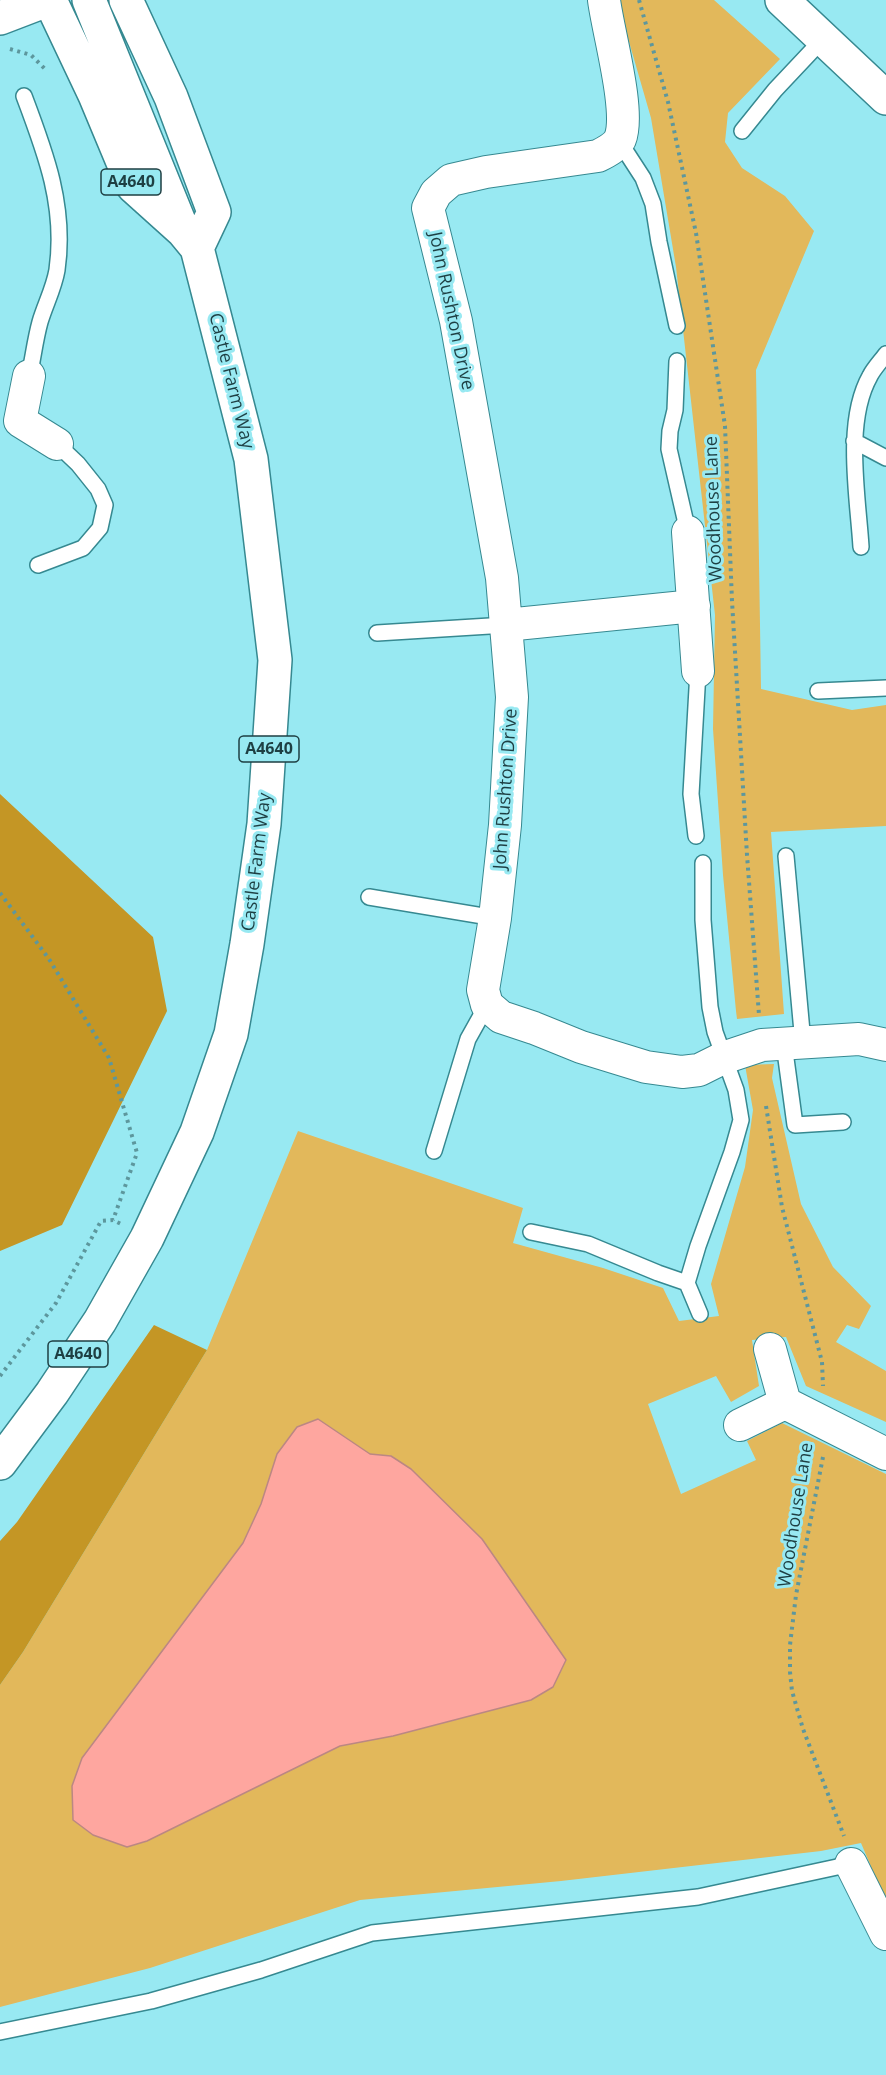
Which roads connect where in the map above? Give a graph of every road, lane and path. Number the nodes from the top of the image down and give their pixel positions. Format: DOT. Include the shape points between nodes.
graph roads {
  1 [pos="48,0"];
  2 [pos="89,0"];
  3 [pos="126,0"];
  4 [pos="604,0"];
  5 [pos="639,0"];
  6 [pos="782,0"];
  7 [pos="0,18"];
  8 [pos="823,39"];
  9 [pos="0,48"];
  10 [pos="47,71"];
  11 [pos="24,96"];
  12 [pos="886,98"];
  13 [pos="742,131"];
  14 [pos="619,141"];
  15 [pos="190,240"];
  16 [pos="677,326"];
  17 [pos="886,354"];
  18 [pos="677,361"];
  19 [pos="29,376"];
  20 [pos="10,425"];
  21 [pos="854,441"];
  22 [pos="57,444"];
  23 [pos="886,458"];
  24 [pos="688,532"];
  25 [pos="861,547"];
  26 [pos="38,565"];
  27 [pos="694,606"];
  28 [pos="506,625"];
  29 [pos="378,633"];
  30 [pos="698,671"];
  31 [pos="886,688"];
  32 [pos="818,691"];
  33 [pos="696,836"];
  34 [pos="786,856"];
  35 [pos="703,863"];
  36 [pos="0,892"];
  37 [pos="369,897"];
  38 [pos="495,918"];
  39 [pos="487,1005"];
  40 [pos="782,1038"];
  41 [pos="886,1045"];
  42 [pos="723,1058"];
  43 [pos="766,1105"];
  44 [pos="843,1122"];
  45 [pos="434,1151"];
  46 [pos="531,1232"];
  47 [pos="687,1283"];
  48 [pos="700,1314"];
  49 [pos="770,1349"];
  50 [pos="0,1377"];
  51 [pos="786,1403"];
  52 [pos="823,1422"];
  53 [pos="740,1425"];
  54 [pos="886,1454"];
  55 [pos="0,1464"];
  56 [pos="851,1864"];
  57 [pos="886,1934"];
  58 [pos="0,2032"];
  1 -- 7 [label="main road"];
  1 -- 15 [label="main road, A4640" via="133,186"];
  2 -- 15 [label="main road, Castle Farm Way"];
  3 -- 15 [label="main road" via="171,97 214,212"];
  4 -- 14 [label="street" via="619,83 623,127"];
  5 -- 40 [label="path, Woodhouse Lane" via="668,102 696,233 725,426 747,855"];
  6 -- 8 [label="main road"];
  8 -- 12 [label="main road"];
  8 -- 13 [label="lane"];
  9 -- 10 [label="path" via="31,56"];
  11 -- 19 [label="lane" via="49,164 57,201 59,240 57,272"];
  14 -- 16 [label="lane" via="643,178 654,204"];
  14 -- 28 [label="street, John Rushton Drive" via="598,156 451,180 436,193 428,208 456,321 502,578"];
  15 -- 55 [label="main road, Castle Farm Way / A4640" via="251,459 275,660 264,824 247,944 231,1034 197,1132 147,1238 94,1330"];
  17 -- 21 [label="lane" via="869,377 858,409"];
  18 -- 24 [label="lane" via="669,449"];
  19 -- 20 [label="street"];
  20 -- 22 [label="street"];
  21 -- 23 [label="lane"];
  21 -- 25 [label="lane"];
  22 -- 26 [label="lane" via="98,489 105,505 100,528 83,548"];
  24 -- 27 [label="street"];
  27 -- 28 [label="street"];
  27 -- 30 [label="street"];
  28 -- 29 [label="lane"];
  28 -- 38 [label="street, John Rushton Drive" via="512,697"];
  30 -- 33 [label="lane" via="691,794"];
  31 -- 32 [label="lane"];
  34 -- 40 [label="lane"];
  35 -- 42 [label="lane" via="710,1007"];
  36 -- 50 [label="path" via="48,959 109,1058 137,1153 113,1220 101,1221 56,1303"];
  37 -- 38 [label="lane"];
  38 -- 39 [label="street, John Rushton Drive" via="483,990"];
  39 -- 42 [label="street" via="501,1017 645,1066 682,1072 699,1070"];
  39 -- 45 [label="lane" via="468,1039"];
  40 -- 41 [label="street" via="860,1038"];
  40 -- 42 [label="street"];
  40 -- 44 [label="lane" via="795,1125"];
  42 -- 47 [label="lane" via="736,1090 741,1120"];
  43 -- 52 [label="path, Woodhouse Lane" via="782,1207 822,1362"];
  46 -- 47 [label="lane" via="588,1244"];
  47 -- 48 [label="lane"];
  49 -- 51 [label="street"];
  51 -- 52 [label="street"];
  51 -- 53 [label="street"];
  52 -- 54 [label="street"];
  52 -- 56 [label="path, Woodhouse Lane" via="823,1453 796,1595 790,1672 798,1710"];
  56 -- 57 [label="street"];
  56 -- 58 [label="lane" via="698,1897 372,1933 151,2001"];
}
